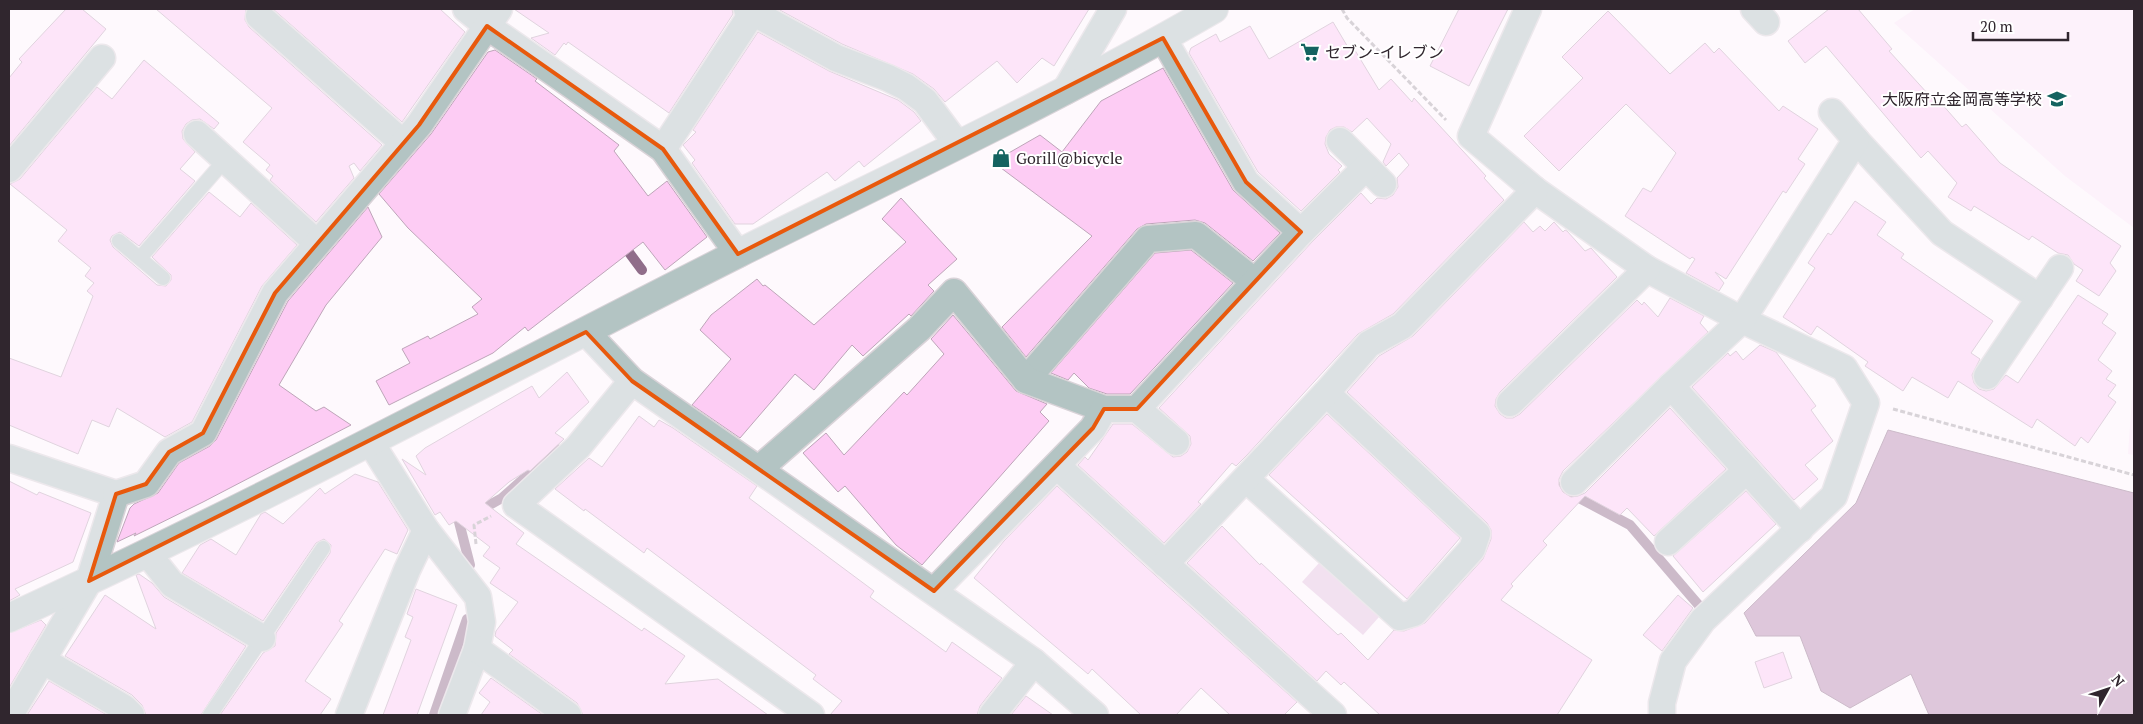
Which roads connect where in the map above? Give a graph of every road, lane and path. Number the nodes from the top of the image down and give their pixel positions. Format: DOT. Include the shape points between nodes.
graph roads {
  1 [pos="466,9"];
  2 [pos="1113,9"];
  3 [pos="1214,9"];
  4 [pos="1342,9"];
  5 [pos="1528,9"];
  6 [pos="751,10"];
  7 [pos="259,16"];
  8 [pos="493,18"];
  9 [pos="1162,38"];
  10 [pos="102,58"];
  11 [pos="1065,91"];
  12 [pos="1832,112"];
  13 [pos="196,134"];
  14 [pos="1471,136"];
  15 [pos="1856,140"];
  16 [pos="1340,141"];
  17 [pos="403,143"];
  18 [pos="957,144"];
  19 [pos="662,149"];
  20 [pos="225,160"];
  21 [pos="9,169"];
  22 [pos="1535,190"];
  23 [pos="1301,232"];
  24 [pos="119,241"];
  25 [pos="317,243"];
  26 [pos="738,254"];
  27 [pos="140,258"];
  28 [pos="2060,268"];
  29 [pos="1647,269"];
  30 [pos="163,278"];
  31 [pos="1254,281"];
  32 [pos="2040,298"];
  33 [pos="1742,320"];
  34 [pos="586,332"];
  35 [pos="1987,376"];
  36 [pos="1026,380"];
  37 [pos="632,381"];
  38 [pos="1671,386"];
  39 [pos="1326,393"];
  40 [pos="1510,403"];
  41 [pos="1866,403"];
  42 [pos="1104,409"];
  43 [pos="1137,409"];
  44 [pos="1176,442"];
  45 [pos="371,443"];
  46 [pos="9,458"];
  47 [pos="1057,466"];
  48 [pos="760,468"];
  49 [pos="1747,470"];
  50 [pos="2134,475"];
  51 [pos="1246,479"];
  52 [pos="1574,482"];
  53 [pos="116,494"];
  54 [pos="516,505"];
  55 [pos="1800,529"];
  56 [pos="426,530"];
  57 [pos="1668,542"];
  58 [pos="323,548"];
  59 [pos="476,550"];
  60 [pos="148,554"];
  61 [pos="1165,564"];
  62 [pos="89,581"];
  63 [pos="934,591"];
  64 [pos="9,618"];
  65 [pos="262,638"];
  66 [pos="477,649"];
  67 [pos="42,660"];
  68 [pos="1034,662"];
  69 [pos="455,714"];
  70 [pos="10,715"];
  71 [pos="131,715"];
  72 [pos="210,715"];
  73 [pos="349,715"];
  74 [pos="568,715"];
  75 [pos="811,715"];
  76 [pos="992,715"];
  77 [pos="1095,715"];
  78 [pos="1333,715"];
  79 [pos="1662,715"];
  1 -- 8 [label="street"];
  2 -- 11 [label="street"];
  3 -- 9 [label="street"];
  4 -- 14 [label="path" via="1391,66 1458,132"];
  5 -- 14 [label="street"];
  6 -- 18 [label="street" via="836,58 906,87 924,101"];
  6 -- 19 [label="street"];
  7 -- 17 [label="street"];
  8 -- 17 [label="street"];
  8 -- 19 [label="street"];
  9 -- 11 [label="street"];
  9 -- 23 [label="street" via="1246,182"];
  10 -- 21 [label="street"];
  11 -- 18 [label="street"];
  12 -- 15 [label="street"];
  13 -- 20 [label="street"];
  14 -- 22 [label="street"];
  15 -- 32 [label="street" via="1942,232"];
  15 -- 33 [label="street"];
  16 -- 23 [label="street" via="1375,176"];
  17 -- 25 [label="street"];
  18 -- 26 [label="street"];
  19 -- 26 [label="street"];
  20 -- 25 [label="street"];
  20 -- 27 [label="lane"];
  22 -- 29 [label="street"];
  22 -- 39 [label="street" via="1402,326 1369,344"];
  23 -- 31 [label="street"];
  24 -- 27 [label="lane"];
  25 -- 53 [label="street" via="275,293 203,433 169,452 146,484"];
  26 -- 34 [label="street"];
  27 -- 30 [label="lane"];
  28 -- 32 [label="street"];
  29 -- 33 [label="street"];
  29 -- 40 [label="street"];
  31 -- 36 [label="street" via="1196,235 1148,239"];
  31 -- 43 [label="street"];
  32 -- 35 [label="street"];
  33 -- 38 [label="street"];
  33 -- 41 [label="street" via="1844,368"];
  34 -- 37 [label="street"];
  34 -- 45 [label="street"];
  36 -- 42 [label="street"];
  36 -- 48 [label="street" via="954,292 920,329"];
  37 -- 48 [label="street"];
  37 -- 54 [label="street" via="578,447"];
  38 -- 49 [label="street"];
  38 -- 52 [label="street"];
  39 -- 51 [label="street"];
  39 -- 51 [label="street" via="1477,534 1472,549 1414,613 1400,617"];
  41 -- 50 [label="path"];
  41 -- 55 [label="street" via="1834,496"];
  42 -- 43 [label="street"];
  42 -- 47 [label="street" via="1093,428"];
  43 -- 44 [label="street"];
  45 -- 56 [label="street"];
  45 -- 60 [label="street"];
  46 -- 53 [label="street"];
  47 -- 61 [label="street"];
  47 -- 63 [label="street"];
  48 -- 63 [label="street"];
  49 -- 55 [label="street"];
  49 -- 57 [label="street"];
  51 -- 61 [label="street"];
  53 -- 62 [label="street"];
  54 -- 59 [label="path" via="474,525"];
  54 -- 75 [label="street"];
  55 -- 79 [label="street" via="1703,620 1688,640 1673,661"];
  56 -- 66 [label="street" via="478,597 482,622"];
  56 -- 73 [label="street"];
  58 -- 65 [label="lane"];
  60 -- 62 [label="street"];
  60 -- 65 [label="street" via="172,584"];
  61 -- 78 [label="street"];
  62 -- 64 [label="street"];
  62 -- 67 [label="street"];
  63 -- 68 [label="street"];
  65 -- 72 [label="lane"];
  66 -- 69 [label="street"];
  66 -- 74 [label="street"];
  67 -- 70 [label="street"];
  67 -- 71 [label="street"];
  68 -- 76 [label="street"];
  68 -- 77 [label="street"];
}
